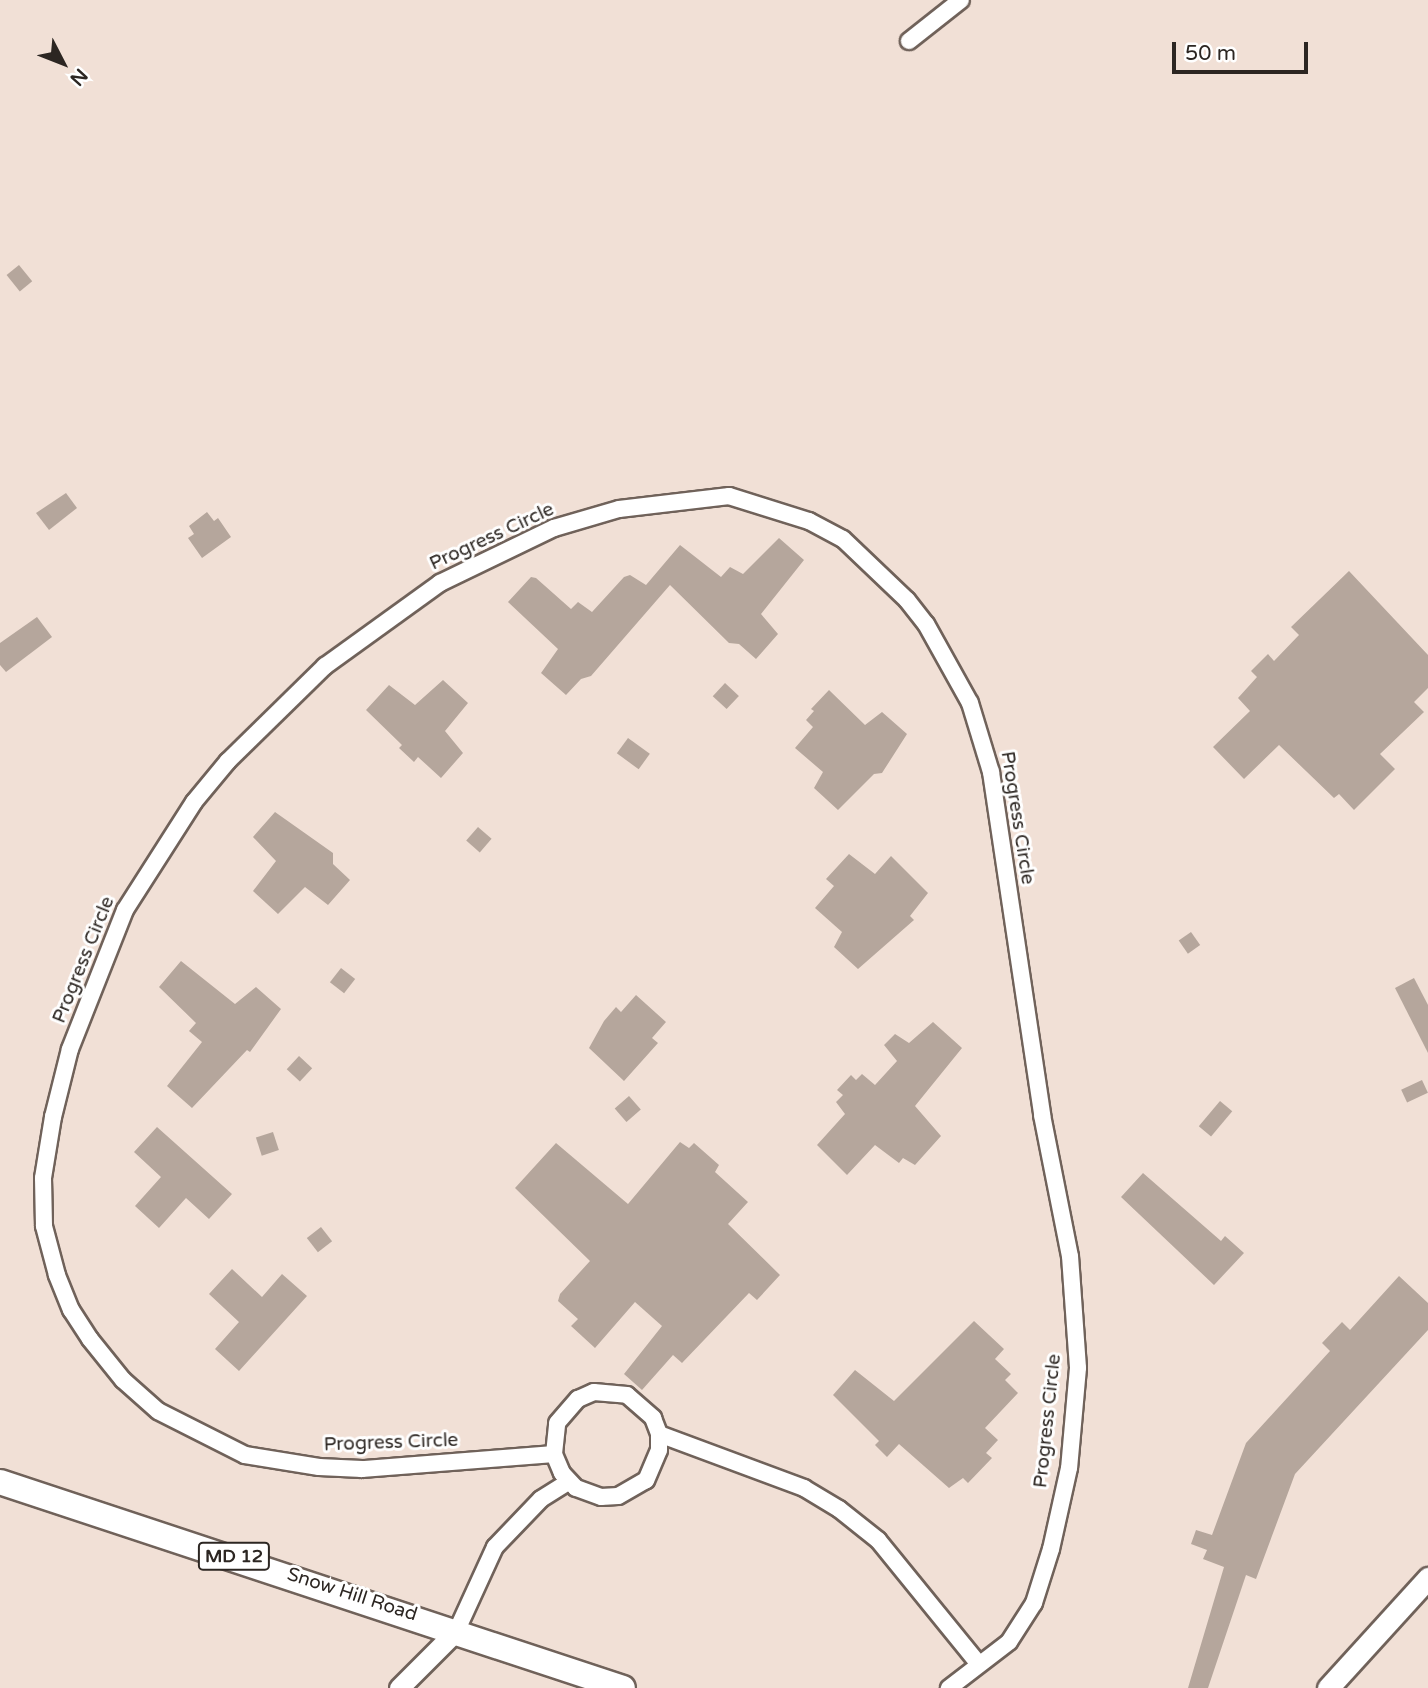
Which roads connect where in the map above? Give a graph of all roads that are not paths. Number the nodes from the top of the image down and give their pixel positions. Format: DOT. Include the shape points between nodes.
graph roads {
  1 [pos="961,0"];
  2 [pos="909,41"];
  3 [pos="659,1434"];
  4 [pos="554,1454"];
  5 [pos="0,1482"];
  6 [pos="568,1482"];
  7 [pos="1428,1578"];
  8 [pos="457,1630"];
  9 [pos="978,1663"];
  10 [pos="399,1688"];
  11 [pos="623,1688"];
  12 [pos="949,1688"];
  13 [pos="1328,1688"];
  1 -- 2 [label="street"];
  3 -- 4 [label="street" via="653,1418 628,1395 594,1392 566,1409 558,1423"];
  3 -- 6 [label="street" via="655,1466 633,1490 601,1497"];
  3 -- 9 [label="street" via="804,1488 839,1509 878,1540"];
  4 -- 6 [label="street"];
  4 -- 9 [label="street, Progress Circle" via="376,1468 319,1467 245,1455 158,1411 123,1380 90,1339 71,1310 57,1275 44,1226 43,1178 53,1118 70,1049 99,969 149,870 228,761 325,666 448,578 554,528 619,509 729,496 809,521 842,539 907,600 926,624 970,703 991,772 1042,1115 1070,1256 1078,1368 1069,1468 1034,1603 1009,1642"];
  5 -- 8 [label="main road, Snow Hill Road / MD 12"];
  6 -- 8 [label="street" via="541,1499 495,1547"];
  7 -- 13 [label="main road"];
  8 -- 10 [label="street"];
  8 -- 11 [label="main road, Snow Hill Road / MD 12"];
  9 -- 12 [label="street, Progress Circle"];
}
